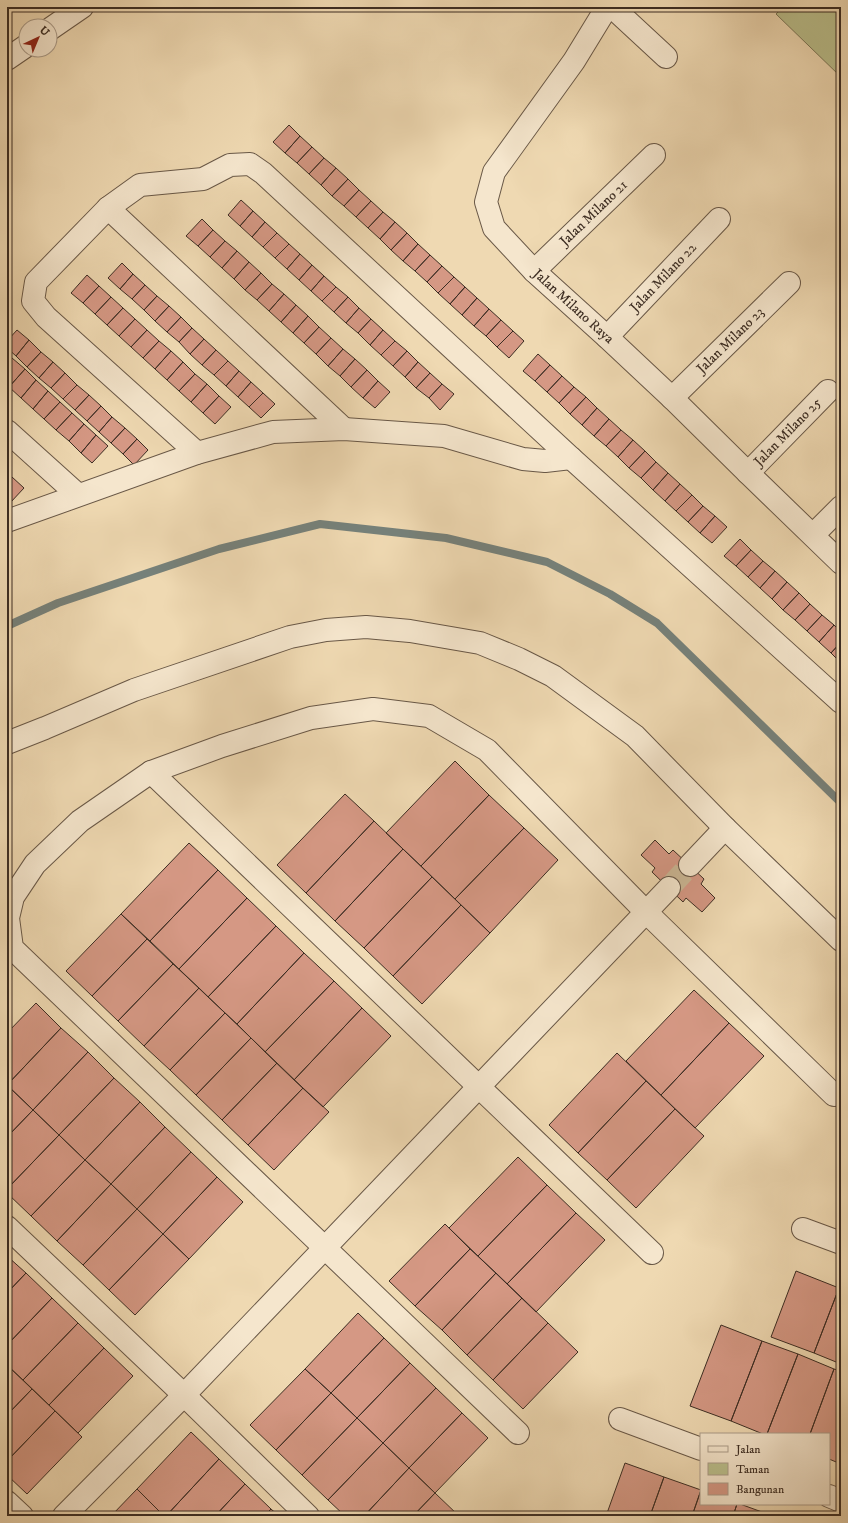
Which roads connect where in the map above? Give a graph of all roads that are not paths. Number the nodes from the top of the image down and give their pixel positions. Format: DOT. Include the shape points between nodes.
graph roads {
  1 [pos="82,7"];
  2 [pos="607,7"];
  3 [pos="612,7"];
  4 [pos="58,24"];
  5 [pos="18,52"];
  6 [pos="666,57"];
  7 [pos="7,60"];
  8 [pos="654,155"];
  9 [pos="108,208"];
  10 [pos="719,219"];
  11 [pos="534,272"];
  12 [pos="789,283"];
  13 [pos="607,337"];
  14 [pos="828,391"];
  15 [pos="672,398"];
  16 [pos="344,429"];
  17 [pos="7,431"];
  18 [pos="197,453"];
  19 [pos="571,458"];
  20 [pos="748,473"];
  21 [pos="78,495"];
  22 [pos="841,507"];
  23 [pos="7,521"];
  24 [pos="813,535"];
  25 [pos="841,563"];
  26 [pos="841,702"];
  27 [pos="7,743"];
  28 [pos="151,772"];
  29 [pos="724,828"];
  30 [pos="690,865"];
  31 [pos="669,888"];
  32 [pos="646,912"];
  33 [pos="841,940"];
  34 [pos="479,1086"];
  35 [pos="834,1095"];
  36 [pos="7,1227"];
  37 [pos="803,1229"];
  38 [pos="841,1243"];
  39 [pos="326,1248"];
  40 [pos="652,1253"];
  41 [pos="184,1395"];
  42 [pos="620,1419"];
  43 [pos="518,1434"];
  44 [pos="700,1449"];
  45 [pos="830,1496"];
  46 [pos="841,1500"];
  47 [pos="7,1502"];
  48 [pos="22,1516"];
  49 [pos="64,1516"];
  50 [pos="308,1516"];
  1 -- 4 [label="street"];
  2 -- 11 [label="street, Jalan Milano Raya" via="574,61 494,172 486,202 494,228"];
  3 -- 6 [label="street"];
  5 -- 7 [label="street"];
  8 -- 11 [label="street, Jalan Milano 21"];
  9 -- 16 [label="street"];
  9 -- 18 [label="street" via="36,282 33,301 46,317"];
  9 -- 19 [label="street" via="140,185 202,179 230,165 250,164 263,173"];
  10 -- 13 [label="street, Jalan Milano 22"];
  11 -- 13 [label="street, Jalan Milano Raya"];
  12 -- 15 [label="street, Jalan Milano 23"];
  13 -- 15 [label="street, Jalan Milano Raya"];
  14 -- 20 [label="street, Jalan Milano 25"];
  15 -- 20 [label="street, Jalan Milano Raya"];
  16 -- 18 [label="street" via="273,432"];
  16 -- 19 [label="street" via="444,436 523,459 545,461"];
  17 -- 21 [label="street"];
  18 -- 21 [label="street"];
  19 -- 26 [label="street"];
  20 -- 24 [label="street, Jalan Milano Raya"];
  21 -- 23 [label="street"];
  22 -- 24 [label="street"];
  24 -- 25 [label="street, Jalan Milano Raya"];
  27 -- 29 [label="street" via="134,690 290,637 366,626 410,631 480,643 519,658 553,676 635,736"];
  28 -- 32 [label="street" via="311,718 373,709 429,716 487,750"];
  28 -- 34 [label="street"];
  28 -- 39 [label="street" via="80,821 35,864 13,897 8,918 12,948"];
  29 -- 30 [label="street"];
  29 -- 33 [label="street"];
  31 -- 32 [label="street"];
  32 -- 34 [label="street"];
  32 -- 35 [label="street"];
  34 -- 39 [label="street"];
  34 -- 40 [label="street"];
  36 -- 41 [label="street"];
  37 -- 38 [label="street"];
  39 -- 41 [label="street"];
  39 -- 43 [label="street"];
  41 -- 49 [label="street"];
  41 -- 50 [label="street"];
  42 -- 44 [label="street"];
  45 -- 46 [label="street"];
  47 -- 48 [label="street"];
}
